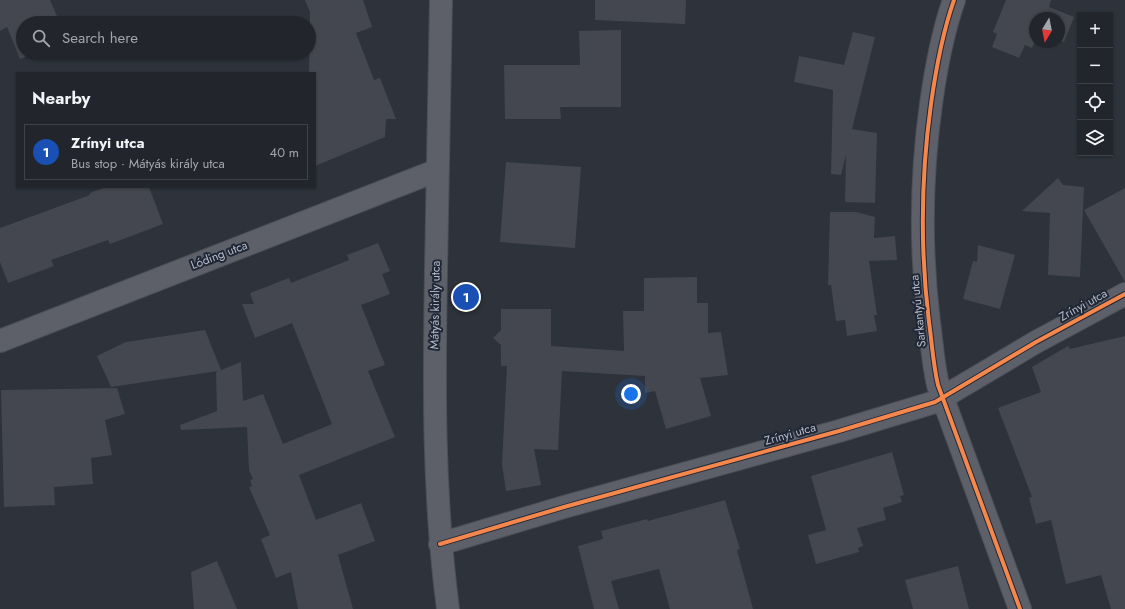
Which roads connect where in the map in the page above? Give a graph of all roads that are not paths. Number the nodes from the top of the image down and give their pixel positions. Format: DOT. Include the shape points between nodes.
graph roads {
  1 [pos="441,0"];
  2 [pos="954,0"];
  3 [pos="438,170"];
  4 [pos="1125,294"];
  5 [pos="0,340"];
  6 [pos="943,398"];
  7 [pos="440,544"];
  8 [pos="448,609"];
  9 [pos="1020,609"];
  1 -- 3 [label="street, Mátyás király utca"];
  2 -- 6 [label="street, Sarkantyú utca" via="936,67 923,188 926,297 935,371"];
  3 -- 5 [label="street, Lóding utca"];
  3 -- 7 [label="street, Mátyás király utca" via="434,456"];
  4 -- 6 [label="street, Zrínyi utca" via="1036,342"];
  6 -- 7 [label="street, Zrínyi utca" via="839,431"];
  6 -- 9 [label="street, Sarkantyú utca"];
  7 -- 8 [label="street, Mátyás király utca"];
}
